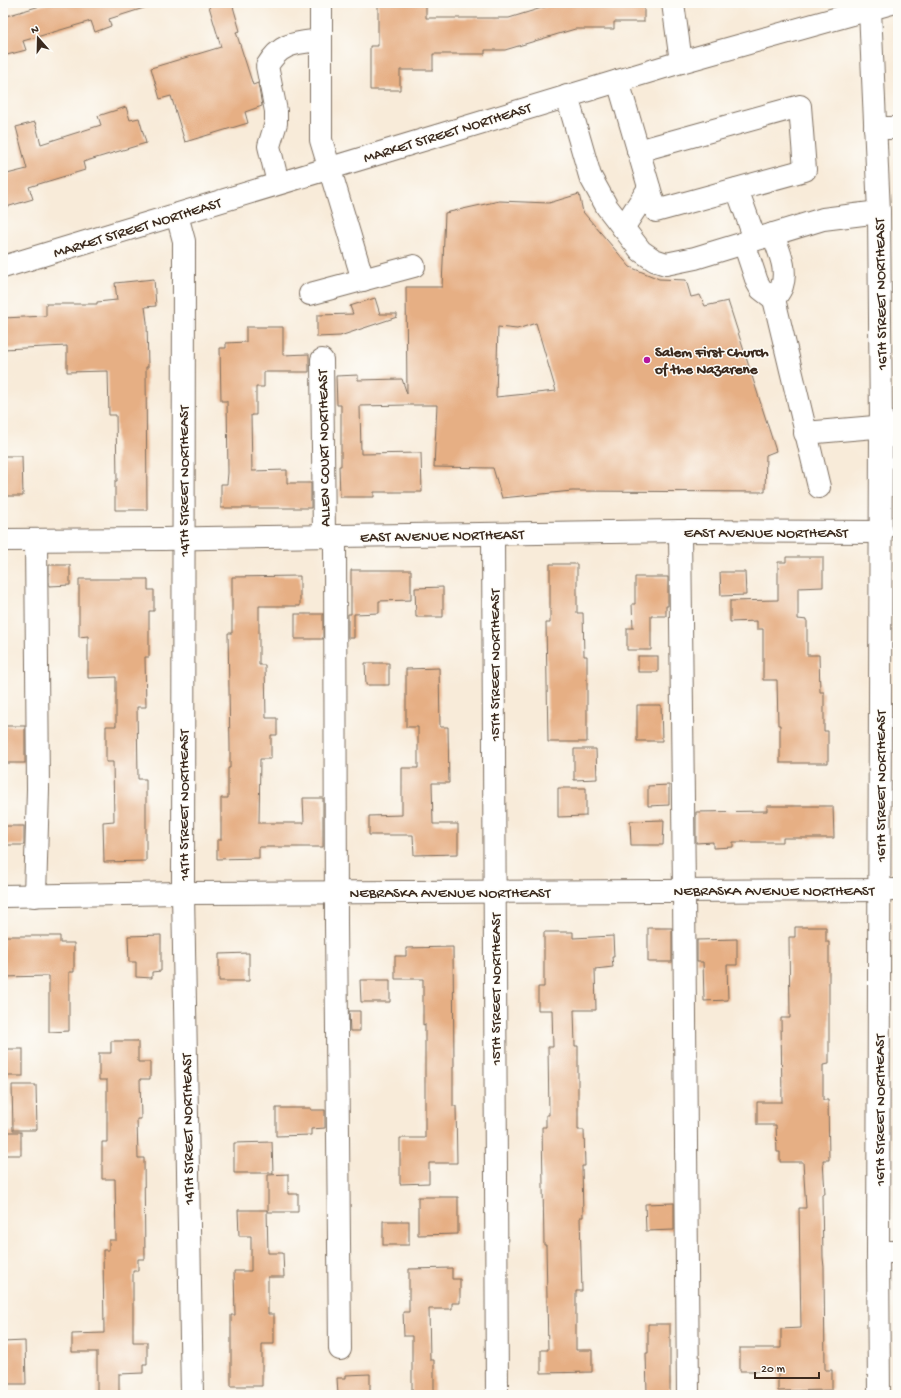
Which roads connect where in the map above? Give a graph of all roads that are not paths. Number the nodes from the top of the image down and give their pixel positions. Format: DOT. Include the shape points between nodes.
graph roads {
  1 [pos="321,3"];
  2 [pos="673,3"];
  3 [pos="892,3"];
  4 [pos="870,10"];
  5 [pos="321,40"];
  6 [pos="681,62"];
  7 [pos="618,81"];
  8 [pos="567,96"];
  9 [pos="875,128"];
  10 [pos="898,128"];
  11 [pos="638,151"];
  12 [pos="330,168"];
  13 [pos="278,183"];
  14 [pos="649,188"];
  15 [pos="737,189"];
  16 [pos="878,212"];
  17 [pos="177,215"];
  18 [pos="623,228"];
  19 [pos="757,239"];
  20 [pos="414,266"];
  21 [pos="3,267"];
  22 [pos="363,280"];
  23 [pos="310,294"];
  24 [pos="774,299"];
  25 [pos="322,360"];
  26 [pos="890,425"];
  27 [pos="805,433"];
  28 [pos="819,487"];
  29 [pos="680,531"];
  30 [pos="882,532"];
  31 [pos="493,534"];
  32 [pos="330,536"];
  33 [pos="183,538"];
  34 [pos="3,540"];
  35 [pos="36,540"];
  36 [pos="889,890"];
  37 [pos="684,891"];
  38 [pos="494,892"];
  39 [pos="183,893"];
  40 [pos="336,893"];
  41 [pos="3,896"];
  42 [pos="35,896"];
  43 [pos="888,1252"];
  44 [pos="340,1349"];
  45 [pos="192,1395"];
  46 [pos="497,1395"];
  47 [pos="688,1395"];
  48 [pos="879,1395"];
  1 -- 5 [label="street"];
  2 -- 6 [label="street"];
  3 -- 4 [label="street, MARKET STREET NORTHEAST"];
  4 -- 6 [label="street, MARKET STREET NORTHEAST"];
  4 -- 9 [label="street, 16TH STREET NORTHEAST"];
  5 -- 12 [label="street" via="321,140"];
  5 -- 13 [label="street" via="292,44 279,50 267,66 276,111 276,123 269,146"];
  6 -- 7 [label="street, MARKET STREET NORTHEAST"];
  7 -- 8 [label="street, MARKET STREET NORTHEAST"];
  7 -- 11 [label="street"];
  8 -- 12 [label="street, MARKET STREET NORTHEAST"];
  8 -- 18 [label="street" via="590,176 607,208"];
  9 -- 10 [label="street"];
  9 -- 16 [label="street, 16TH STREET NORTHEAST"];
  11 -- 14 [label="street"];
  11 -- 15 [label="street" via="800,106 804,170"];
  12 -- 13 [label="street, MARKET STREET NORTHEAST"];
  12 -- 22 [label="street"];
  13 -- 17 [label="street, MARKET STREET NORTHEAST"];
  14 -- 15 [label="street" via="656,211"];
  14 -- 18 [label="street"];
  15 -- 19 [label="street"];
  16 -- 19 [label="street" via="823,219"];
  16 -- 26 [label="street, 16TH STREET NORTHEAST"];
  17 -- 21 [label="street, MARKET STREET NORTHEAST"];
  17 -- 33 [label="street, 14TH STREET NORTHEAST" via="184,241"];
  18 -- 19 [label="street" via="640,251 666,264"];
  19 -- 24 [label="street" via="756,282"];
  19 -- 24 [label="street" via="783,263 782,287"];
  20 -- 22 [label="street"];
  22 -- 23 [label="street"];
  24 -- 27 [label="street"];
  25 -- 32 [label="street, ALLEN COURT NORTHEAST"];
  26 -- 27 [label="street"];
  26 -- 30 [label="street, 16TH STREET NORTHEAST"];
  27 -- 28 [label="street"];
  29 -- 30 [label="street, EAST AVENUE NORTHEAST"];
  29 -- 31 [label="street, EAST AVENUE NORTHEAST"];
  29 -- 37 [label="street"];
  30 -- 36 [label="street, 16TH STREET NORTHEAST"];
  31 -- 32 [label="street, EAST AVENUE NORTHEAST"];
  31 -- 38 [label="street, 15TH STREET NORTHEAST"];
  32 -- 33 [label="street, EAST AVENUE NORTHEAST"];
  32 -- 40 [label="street, ALLEN COURT NORTHEAST"];
  33 -- 35 [label="street, EAST AVENUE NORTHEAST"];
  33 -- 39 [label="street, 14TH STREET NORTHEAST"];
  34 -- 35 [label="street, EAST AVENUE NORTHEAST"];
  35 -- 42 [label="street" via="38,789"];
  36 -- 37 [label="street, NEBRASKA AVENUE NORTHEAST"];
  36 -- 43 [label="street, 16TH STREET NORTHEAST"];
  37 -- 38 [label="street, NEBRASKA AVENUE NORTHEAST"];
  37 -- 47 [label="street"];
  38 -- 40 [label="street, NEBRASKA AVENUE NORTHEAST"];
  38 -- 46 [label="street, 15TH STREET NORTHEAST"];
  39 -- 40 [label="street, NEBRASKA AVENUE NORTHEAST"];
  39 -- 42 [label="street, NEBRASKA AVENUE NORTHEAST"];
  39 -- 45 [label="street, 14TH STREET NORTHEAST"];
  40 -- 44 [label="street, ALLEN COURT NORTHEAST"];
  41 -- 42 [label="street, NEBRASKA AVENUE NORTHEAST"];
  43 -- 48 [label="street, 16TH STREET NORTHEAST"];
}
